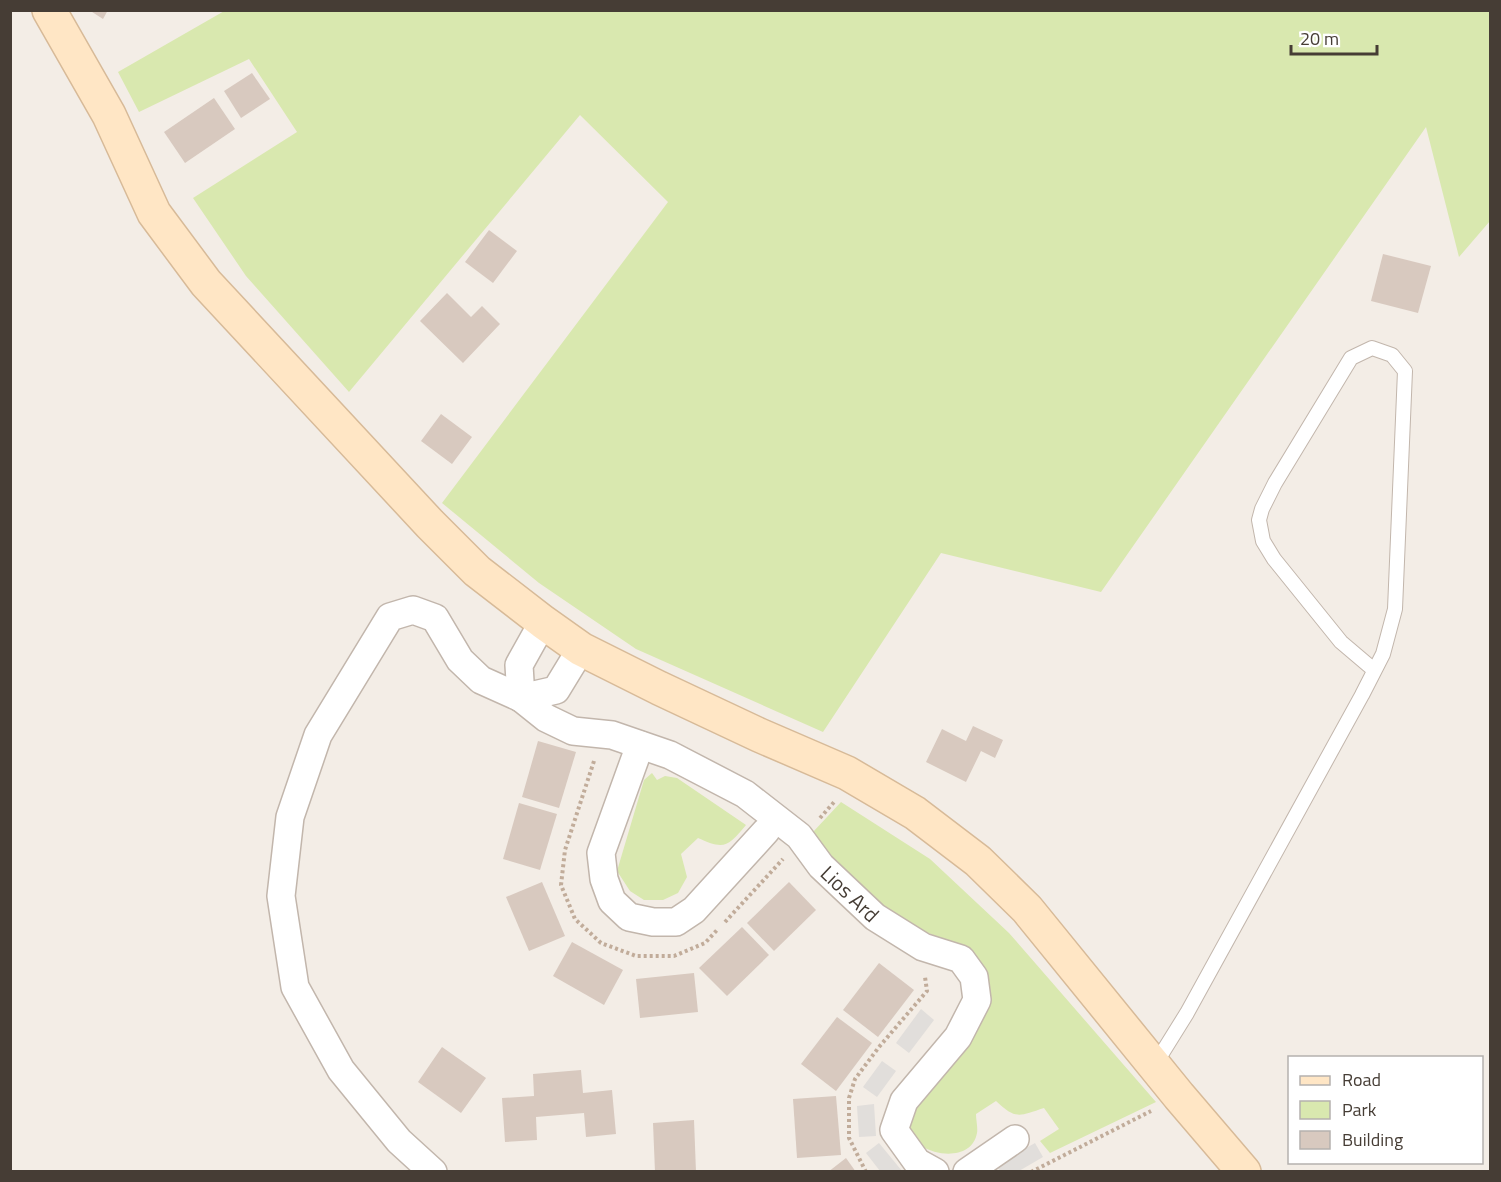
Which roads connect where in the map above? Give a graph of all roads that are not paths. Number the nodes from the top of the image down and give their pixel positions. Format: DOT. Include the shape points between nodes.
graph roads {
  1 [pos="49,10"];
  2 [pos="543,622"];
  3 [pos="581,649"];
  4 [pos="1374,670"];
  5 [pos="521,698"];
  6 [pos="640,745"];
  7 [pos="766,831"];
  8 [pos="1154,1066"];
  9 [pos="1015,1139"];
  10 [pos="433,1172"];
  11 [pos="935,1172"];
  12 [pos="967,1172"];
  13 [pos="1244,1172"];
  1 -- 2 [label="main road" via="108,115 154,213 206,283 430,524 477,571"];
  2 -- 3 [label="main road"];
  2 -- 5 [label="street" via="519,664"];
  3 -- 5 [label="street" via="556,690"];
  3 -- 8 [label="main road" via="855,778 915,813 978,861 1027,909"];
  4 -- 4 [label="lane" via="1383,654 1395,609 1405,371 1392,355 1372,348 1351,358 1275,483 1259,520 1263,541 1274,559 1341,642"];
  4 -- 8 [label="lane" via="1187,1013"];
  5 -- 6 [label="street, Lios Ard" via="546,718 573,730 612,735"];
  5 -- 10 [label="street, Lios Ard" via="481,680 460,660 435,618 413,610 390,617 318,735 290,817 281,896 295,987 341,1070 399,1141"];
  6 -- 7 [label="street" via="601,853 612,901 628,917 676,922 694,910 716,869"];
  6 -- 11 [label="street, Lios Ard" via="670,755 745,794 802,840 821,866 874,917 923,946 961,959 974,977 977,1000 958,1036 904,1101 894,1130 917,1162"];
  8 -- 13 [label="main road"];
  9 -- 12 [label="street"];
}
